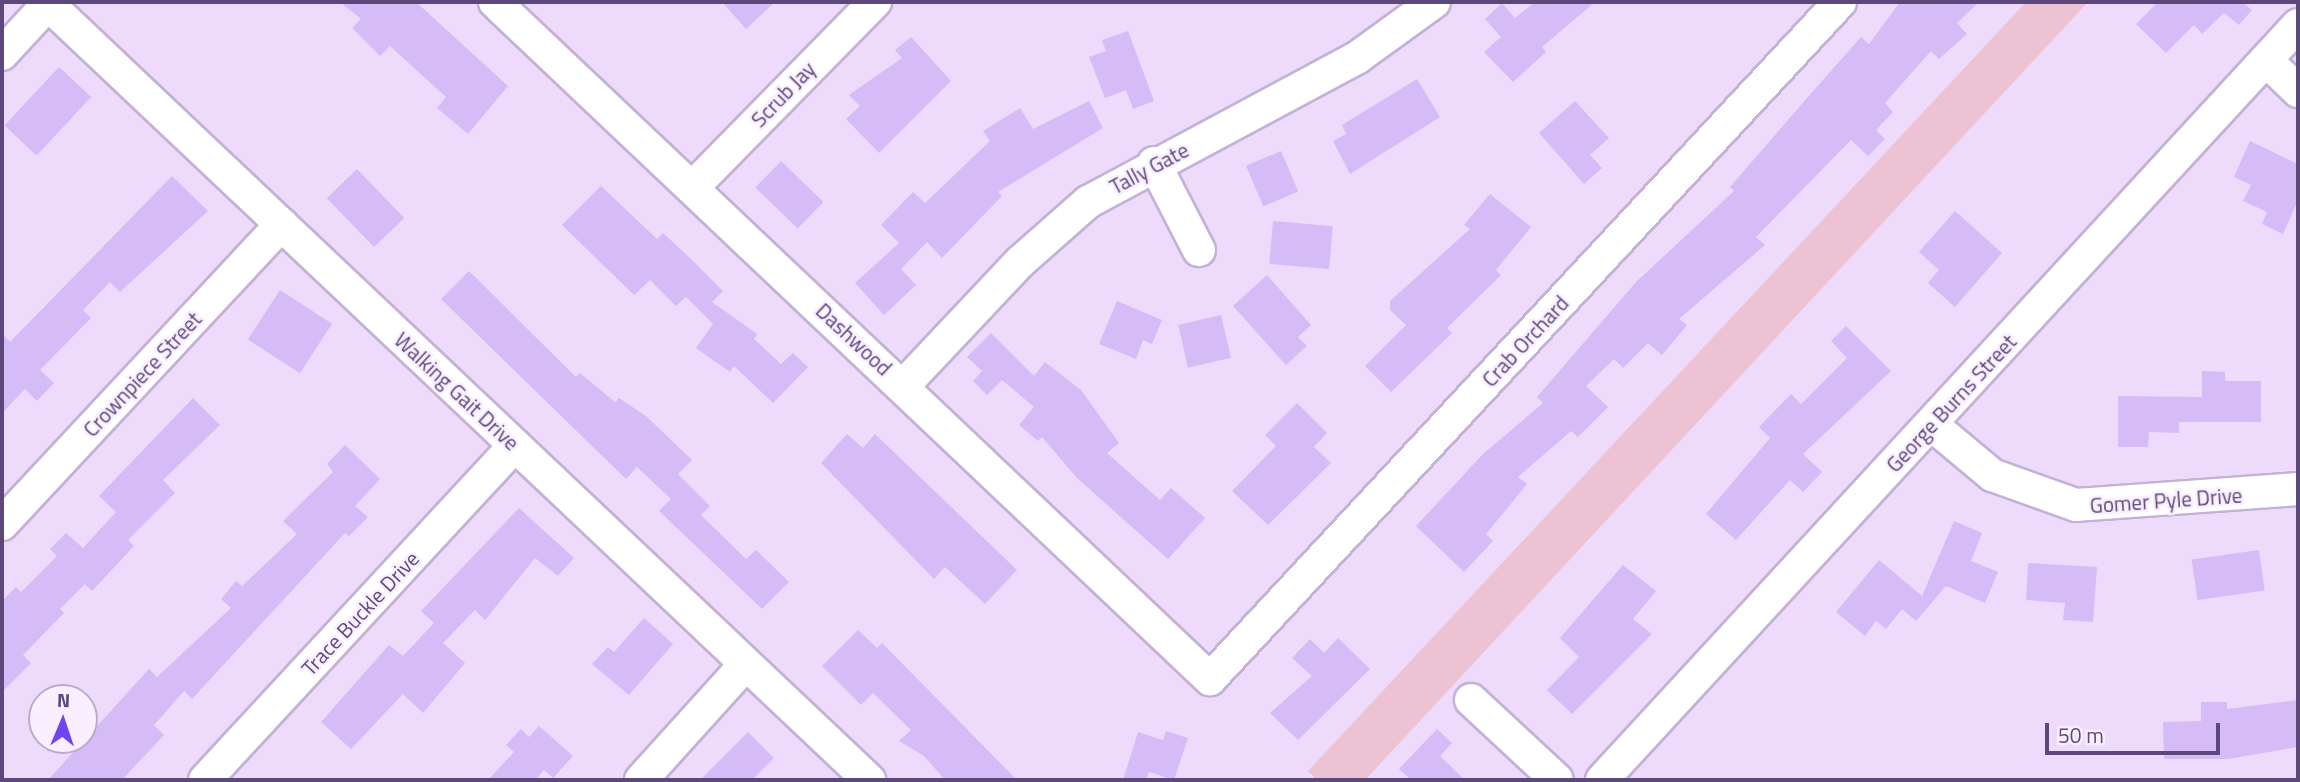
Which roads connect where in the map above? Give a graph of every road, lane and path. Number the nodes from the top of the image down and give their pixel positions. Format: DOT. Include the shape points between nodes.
graph roads {
  1 [pos="495,2"];
  2 [pos="875,2"];
  3 [pos="1434,2"];
  4 [pos="1840,2"];
  5 [pos="47,3"];
  6 [pos="2298,24"];
  7 [pos="2,54"];
  8 [pos="2266,60"];
  9 [pos="2298,91"];
  10 [pos="1154,163"];
  11 [pos="693,187"];
  12 [pos="282,224"];
  13 [pos="1199,250"];
  14 [pos="904,385"];
  15 [pos="1931,424"];
  16 [pos="515,445"];
  17 [pos="2298,489"];
  18 [pos="2,524"];
  19 [pos="744,666"];
  20 [pos="1210,679"];
  21 [pos="1471,700"];
  22 [pos="205,780"];
  23 [pos="641,780"];
  24 [pos="869,780"];
  25 [pos="1557,780"];
  26 [pos="1602,780"];
  1 -- 11 [label="street, Dashwood"];
  2 -- 11 [label="street, Scrub Jay"];
  3 -- 10 [label="street, Tally Gate" via="1357,57"];
  4 -- 20 [label="street, Crab Orchard"];
  5 -- 7 [label="street"];
  5 -- 12 [label="street, Walking Gait Drive"];
  6 -- 8 [label="street, George Burns Street"];
  8 -- 9 [label="street"];
  8 -- 15 [label="street, George Burns Street"];
  10 -- 13 [label="street"];
  10 -- 14 [label="street, Tally Gate" via="1052,230"];
  11 -- 14 [label="street, Dashwood"];
  12 -- 16 [label="street, Walking Gait Drive"];
  12 -- 18 [label="street, Crownpiece Street"];
  14 -- 20 [label="street, Dashwood"];
  15 -- 17 [label="street, Gomer Pyle Drive" via="1992,475 2076,505 2121,507"];
  15 -- 26 [label="street, George Burns Street"];
  16 -- 19 [label="street, Walking Gait Drive"];
  16 -- 22 [label="street, Trace Buckle Drive"];
  19 -- 23 [label="street"];
  19 -- 24 [label="street, Walking Gait Drive"];
  21 -- 25 [label="street"];
}
